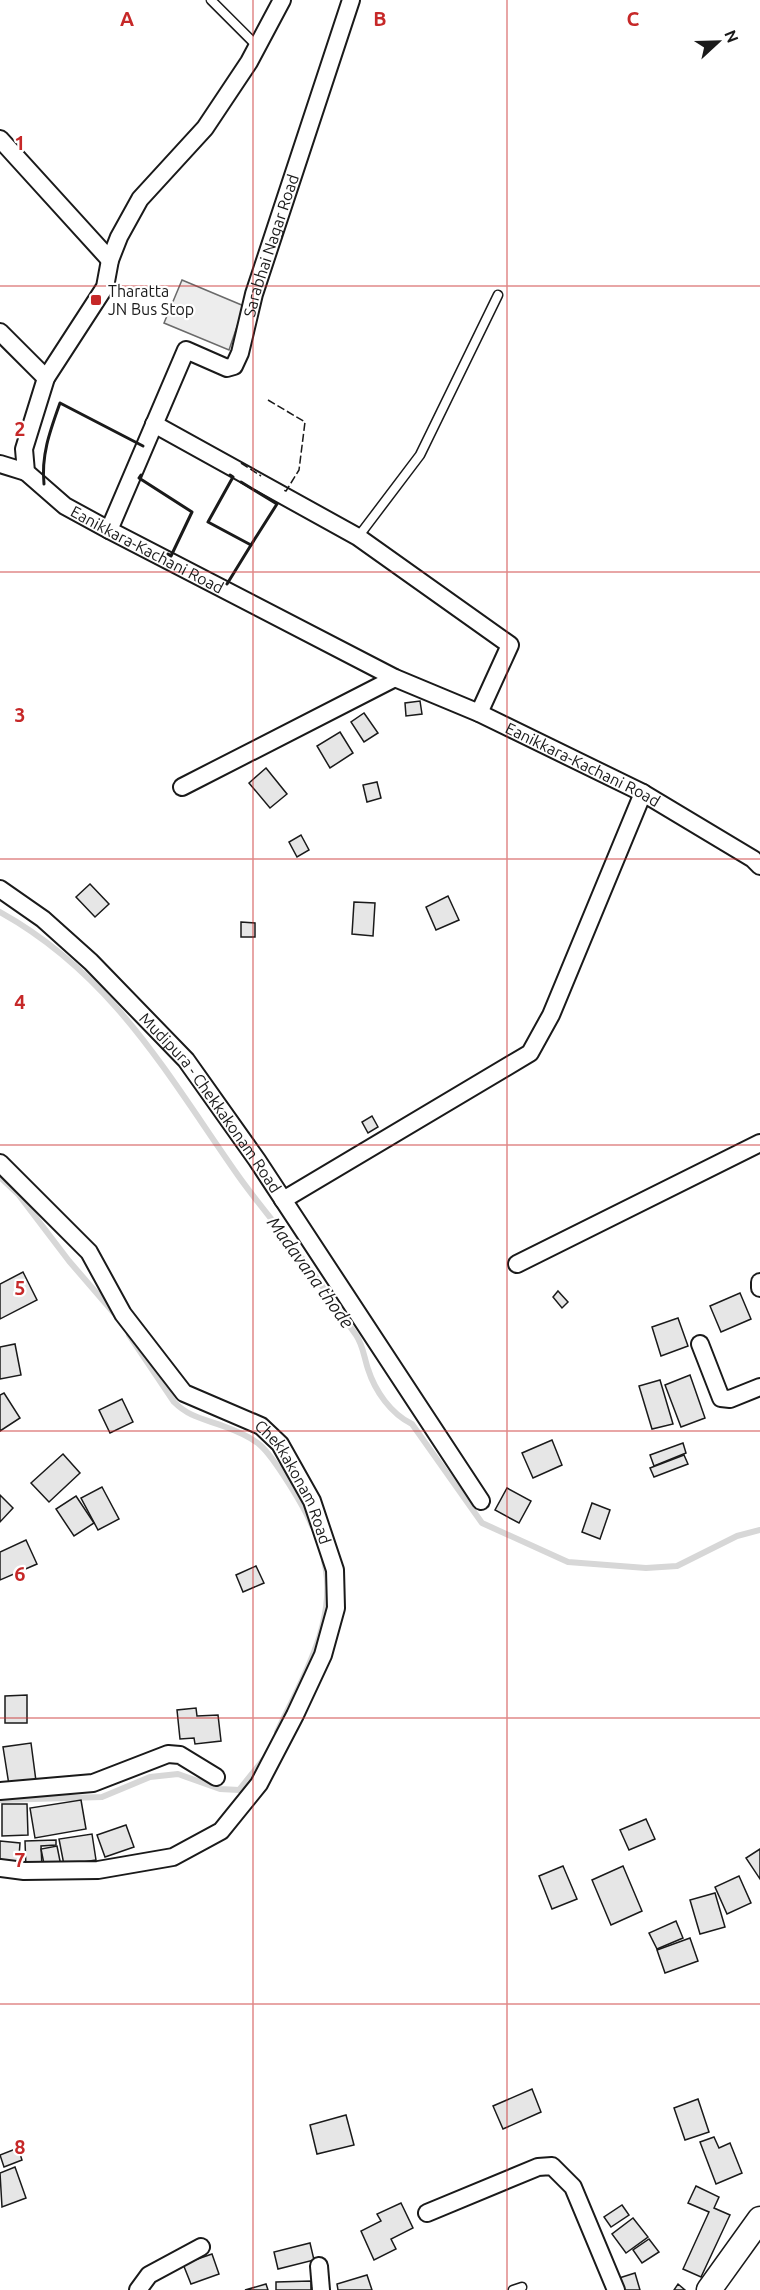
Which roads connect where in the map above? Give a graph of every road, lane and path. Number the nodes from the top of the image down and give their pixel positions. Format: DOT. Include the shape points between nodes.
graph roads {
  1 [pos="211,0"];
  2 [pos="282,0"];
  3 [pos="351,0"];
  4 [pos="257,46"];
  5 [pos="0,139"];
  6 [pos="110,260"];
  7 [pos="498,295"];
  8 [pos="0,332"];
  9 [pos="46,378"];
  10 [pos="154,424"];
  11 [pos="0,464"];
  12 [pos="26,472"];
  13 [pos="109,530"];
  14 [pos="358,537"];
  15 [pos="395,678"];
  16 [pos="479,713"];
  17 [pos="182,787"];
  18 [pos="643,793"];
  19 [pos="758,859"];
  20 [pos="0,889"];
  21 [pos="760,1143"];
  22 [pos="0,1163"];
  23 [pos="283,1200"];
  24 [pos="517,1264"];
  25 [pos="760,1282"];
  26 [pos="760,1288"];
  27 [pos="700,1344"];
  28 [pos="760,1387"];
  29 [pos="481,1501"];
  30 [pos="216,1777"];
  31 [pos="0,1791"];
  32 [pos="0,1868"];
  33 [pos="427,2213"];
  34 [pos="760,2219"];
  35 [pos="201,2247"];
  36 [pos="320,2266"];
  37 [pos="138,2290"];
  38 [pos="321,2290"];
  39 [pos="616,2290"];
  40 [pos="709,2290"];
  1 -- 4 [label="lane"];
  2 -- 4 [label="street"];
  3 -- 10 [label="street, Sarabhai Nagar Road" via="254,294 237,360 227,368 186,350"];
  4 -- 6 [label="street" via="206,128 140,199"];
  5 -- 6 [label="street"];
  6 -- 9 [label="street" via="105,287"];
  7 -- 14 [label="lane" via="420,455"];
  8 -- 9 [label="street"];
  9 -- 12 [label="street" via="24,449"];
  10 -- 13 [label="street, Sarabhai Nagar Road"];
  10 -- 14 [label="street"];
  11 -- 12 [label="street"];
  12 -- 13 [label="street, Eanikkara-Kachani Road" via="65,506"];
  13 -- 15 [label="street, Eanikkara-Kachani Road"];
  14 -- 16 [label="street" via="510,645"];
  15 -- 16 [label="street, Eanikkara-Kachani Road"];
  15 -- 17 [label="street"];
  16 -- 18 [label="street, Eanikkara-Kachani Road"];
  18 -- 19 [label="street, Eanikkara-Kachani Road"];
  18 -- 23 [label="street" via="551,1015 530,1053"];
  20 -- 23 [label="street, Mudipura - Chekkakonam Road" via="43,919 91,962 186,1060"];
  21 -- 24 [label="street"];
  22 -- 32 [label="street, Chekkakonam Road" via="89,1252 123,1314 184,1393 261,1426 280,1444 312,1502 336,1570 336,1608 323,1655 259,1784 221,1831 173,1857 98,1870"];
  23 -- 29 [label="street, Mudipura - Chekkakonam Road"];
  25 -- 26 [label="street"];
  27 -- 28 [label="street" via="721,1398 734,1398"];
  30 -- 31 [label="street" via="180,1755 168,1754 93,1783"];
  33 -- 39 [label="street" via="538,2167 552,2166 573,2187"];
  34 -- 40 [label="main road"];
  35 -- 37 [label="street" via="149,2275"];
  36 -- 38 [label="street"];
}
